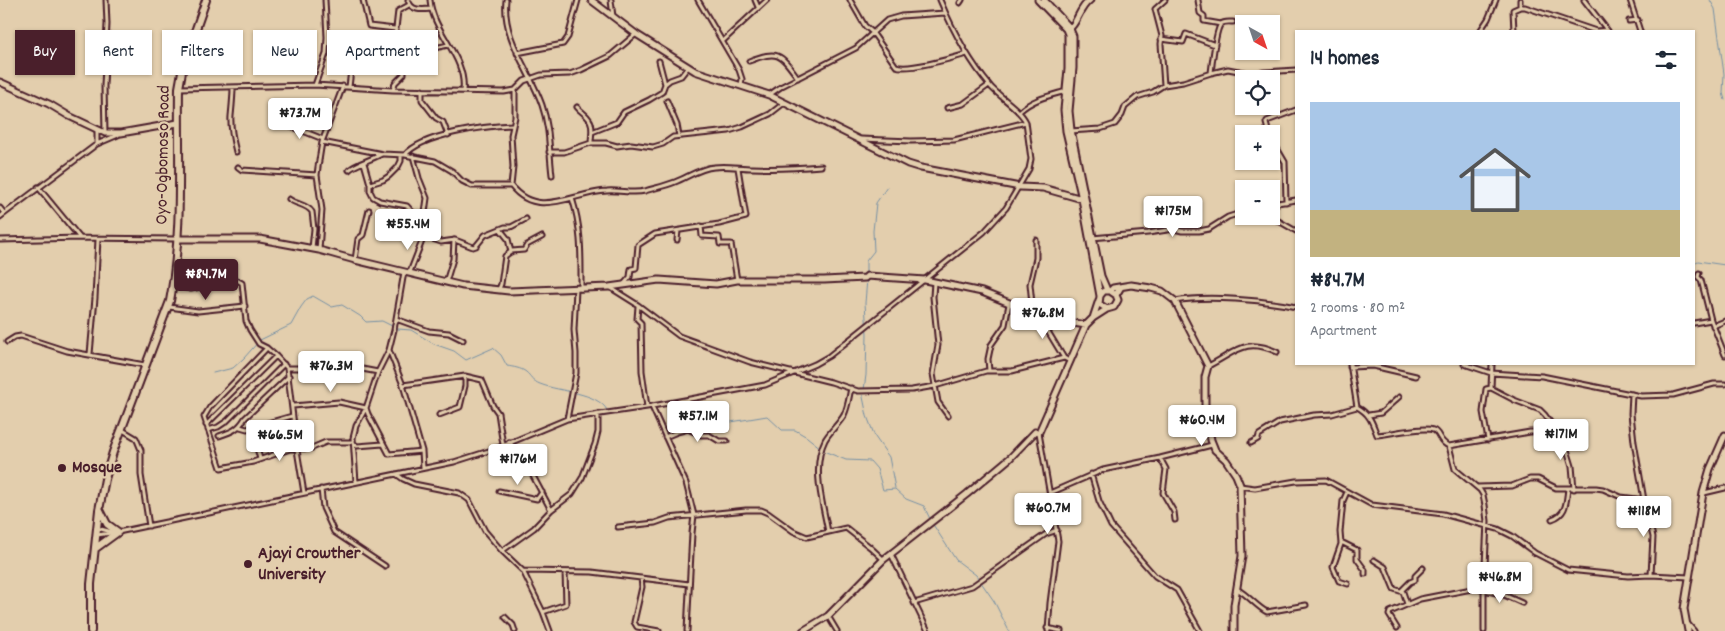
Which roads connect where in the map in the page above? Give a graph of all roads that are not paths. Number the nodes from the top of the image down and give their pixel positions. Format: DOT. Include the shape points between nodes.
graph roads {
  1 [pos="106,0"];
  2 [pos="206,0"];
  3 [pos="325,0"];
  4 [pos="363,0"];
  5 [pos="408,0"];
  6 [pos="430,0"];
  7 [pos="506,0"];
  8 [pos="578,0"];
  9 [pos="591,0"];
  10 [pos="611,0"];
  11 [pos="698,0"];
  12 [pos="755,0"];
  13 [pos="767,0"];
  14 [pos="850,0"];
  15 [pos="940,0"];
  16 [pos="1038,0"];
  17 [pos="1044,0"];
  18 [pos="1090,0"];
  19 [pos="1165,0"];
  20 [pos="1198,0"];
  21 [pos="1496,0"];
  22 [pos="1520,0"];
  23 [pos="1590,0"];
  24 [pos="1630,0"];
  25 [pos="1584,1"];
  26 [pos="409,5"];
  27 [pos="1520,7"];
  28 [pos="758,8"];
  29 [pos="431,9"];
  30 [pos="945,12"];
  31 [pos="614,17"];
  32 [pos="1638,20"];
  33 [pos="1629,21"];
  34 [pos="1234,22"];
  35 [pos="1221,24"];
  36 [pos="395,28"];
  37 [pos="1068,29"];
  38 [pos="1481,30"];
  39 [pos="1514,30"];
  40 [pos="1593,30"];
  41 [pos="1606,30"];
  42 [pos="1640,30"];
  43 [pos="872,32"];
  44 [pos="636,34"];
  45 [pos="1161,39"];
  46 [pos="723,41"];
  47 [pos="448,44"];
  48 [pos="1215,45"];
  49 [pos="517,53"];
  50 [pos="967,54"];
  51 [pos="659,61"];
  52 [pos="749,61"];
  53 [pos="688,67"];
  54 [pos="1295,70"];
  55 [pos="1211,73"];
  56 [pos="350,75"];
  57 [pos="798,78"];
  58 [pos="530,79"];
  59 [pos="0,82"];
  60 [pos="665,84"];
  61 [pos="315,85"];
  62 [pos="742,85"];
  63 [pos="989,85"];
  64 [pos="342,86"];
  65 [pos="348,86"];
  66 [pos="1164,86"];
  67 [pos="233,87"];
  68 [pos="179,88"];
  69 [pos="393,90"];
  70 [pos="422,90"];
  71 [pos="463,90"];
  72 [pos="515,90"];
  73 [pos="1066,91"];
  74 [pos="769,95"];
  75 [pos="667,101"];
  76 [pos="785,103"];
  77 [pos="578,107"];
  78 [pos="947,108"];
  79 [pos="1295,110"];
  80 [pos="1020,111"];
  81 [pos="1026,122"];
  82 [pos="178,123"];
  83 [pos="283,123"];
  84 [pos="512,125"];
  85 [pos="1266,125"];
  86 [pos="97,130"];
  87 [pos="1069,131"];
  88 [pos="592,132"];
  89 [pos="105,133"];
  90 [pos="121,134"];
  91 [pos="448,135"];
  92 [pos="679,136"];
  93 [pos="860,139"];
  94 [pos="322,140"];
  95 [pos="591,143"];
  96 [pos="97,144"];
  97 [pos="236,152"];
  98 [pos="549,152"];
  99 [pos="1280,153"];
  100 [pos="383,154"];
  101 [pos="403,155"];
  102 [pos="413,156"];
  103 [pos="364,163"];
  104 [pos="821,166"];
  105 [pos="238,167"];
  106 [pos="738,168"];
  107 [pos="349,170"];
  108 [pos="317,175"];
  109 [pos="552,175"];
  110 [pos="370,184"];
  111 [pos="511,186"];
  112 [pos="38,187"];
  113 [pos="1020,187"];
  114 [pos="572,198"];
  115 [pos="289,199"];
  116 [pos="1082,199"];
  117 [pos="1295,200"];
  118 [pos="1286,202"];
  119 [pos="1280,203"];
  120 [pos="0,208"];
  121 [pos="369,210"];
  122 [pos="1086,211"];
  123 [pos="4,213"];
  124 [pos="1235,215"];
  125 [pos="0,217"];
  126 [pos="425,218"];
  127 [pos="526,219"];
  128 [pos="1280,222"];
  129 [pos="701,226"];
  130 [pos="500,229"];
  131 [pos="1295,230"];
  132 [pos="678,231"];
  133 [pos="424,236"];
  134 [pos="542,237"];
  135 [pos="80,238"];
  136 [pos="1092,238"];
  137 [pos="98,239"];
  138 [pos="177,239"];
  139 [pos="0,240"];
  140 [pos="454,240"];
  141 [pos="677,240"];
  142 [pos="1036,240"];
  143 [pos="312,248"];
  144 [pos="320,250"];
  145 [pos="511,252"];
  146 [pos="355,260"];
  147 [pos="407,272"];
  148 [pos="1697,275"];
  149 [pos="738,280"];
  150 [pos="925,280"];
  151 [pos="446,282"];
  152 [pos="934,282"];
  153 [pos="173,285"];
  154 [pos="624,285"];
  155 [pos="609,287"];
  156 [pos="1121,287"];
  157 [pos="578,289"];
  158 [pos="498,290"];
  159 [pos="1109,290"];
  160 [pos="1116,295"];
  161 [pos="1099,298"];
  162 [pos="1175,301"];
  163 [pos="1010,304"];
  164 [pos="638,305"];
  165 [pos="245,306"];
  166 [pos="167,307"];
  167 [pos="1295,307"];
  168 [pos="1107,309"];
  169 [pos="1035,314"];
  170 [pos="1093,318"];
  171 [pos="396,319"];
  172 [pos="1711,320"];
  173 [pos="1725,321"];
  174 [pos="1695,323"];
  175 [pos="1086,325"];
  176 [pos="1713,326"];
  177 [pos="463,340"];
  178 [pos="7,342"];
  179 [pos="268,348"];
  180 [pos="389,350"];
  181 [pos="1277,352"];
  182 [pos="90,354"];
  183 [pos="1725,354"];
  184 [pos="276,356"];
  185 [pos="1064,358"];
  186 [pos="1070,361"];
  187 [pos="284,364"];
  188 [pos="1350,365"];
  189 [pos="1467,365"];
  190 [pos="1492,365"];
  191 [pos="146,366"];
  192 [pos="1208,366"];
  193 [pos="287,368"];
  194 [pos="989,371"];
  195 [pos="378,372"];
  196 [pos="795,373"];
  197 [pos="1491,373"];
  198 [pos="289,375"];
  199 [pos="465,376"];
  200 [pos="1416,376"];
  201 [pos="1725,384"];
  202 [pos="403,385"];
  203 [pos="935,386"];
  204 [pos="851,388"];
  205 [pos="1491,388"];
  206 [pos="1632,394"];
  207 [pos="1399,397"];
  208 [pos="292,406"];
  209 [pos="650,407"];
  210 [pos="1357,407"];
  211 [pos="366,408"];
  212 [pos="598,414"];
  213 [pos="439,415"];
  214 [pos="1368,415"];
  215 [pos="292,416"];
  216 [pos="948,416"];
  217 [pos="566,419"];
  218 [pos="206,425"];
  219 [pos="240,427"];
  220 [pos="251,427"];
  221 [pos="121,429"];
  222 [pos="1554,429"];
  223 [pos="208,430"];
  224 [pos="1037,433"];
  225 [pos="219,436"];
  226 [pos="665,437"];
  227 [pos="1724,439"];
  228 [pos="1488,440"];
  229 [pos="727,441"];
  230 [pos="352,442"];
  231 [pos="509,442"];
  232 [pos="1251,443"];
  233 [pos="383,444"];
  234 [pos="503,445"];
  235 [pos="1212,445"];
  236 [pos="1450,446"];
  237 [pos="297,450"];
  238 [pos="422,451"];
  239 [pos="1160,458"];
  240 [pos="260,459"];
  241 [pos="423,468"];
  242 [pos="396,473"];
  243 [pos="1091,474"];
  244 [pos="356,482"];
  245 [pos="1240,485"];
  246 [pos="1477,487"];
  247 [pos="1725,487"];
  248 [pos="321,489"];
  249 [pos="1568,489"];
  250 [pos="1574,489"];
  251 [pos="499,491"];
  252 [pos="542,492"];
  253 [pos="1347,492"];
  254 [pos="304,493"];
  255 [pos="1050,493"];
  256 [pos="1703,493"];
  257 [pos="1644,500"];
  258 [pos="99,510"];
  259 [pos="551,510"];
  260 [pos="694,515"];
  261 [pos="1552,519"];
  262 [pos="1175,520"];
  263 [pos="1487,525"];
  264 [pos="149,526"];
  265 [pos="618,527"];
  266 [pos="1057,530"];
  267 [pos="97,531"];
  268 [pos="115,532"];
  269 [pos="828,532"];
  270 [pos="1341,542"];
  271 [pos="96,548"];
  272 [pos="502,551"];
  273 [pos="891,554"];
  274 [pos="883,560"];
  275 [pos="1374,560"];
  276 [pos="385,566"];
  277 [pos="1423,568"];
  278 [pos="523,572"];
  279 [pos="565,572"];
  280 [pos="1365,574"];
  281 [pos="1651,575"];
  282 [pos="642,578"];
  283 [pos="1689,578"];
  284 [pos="689,584"];
  285 [pos="1348,584"];
  286 [pos="1237,589"];
  287 [pos="1484,589"];
  288 [pos="1401,591"];
  289 [pos="914,603"];
  290 [pos="1522,603"];
  291 [pos="1407,604"];
  292 [pos="1306,605"];
  293 [pos="543,612"];
  294 [pos="828,616"];
  295 [pos="504,617"];
  296 [pos="1687,624"];
  297 [pos="1397,628"];
  298 [pos="1047,629"];
  299 [pos="91,631"];
  300 [pos="514,631"];
  301 [pos="550,631"];
  302 [pos="659,631"];
  303 [pos="687,631"];
  304 [pos="803,631"];
  305 [pos="837,631"];
  306 [pos="928,631"];
  307 [pos="1061,631"];
  308 [pos="1200,631"];
  309 [pos="1234,631"];
  310 [pos="1484,631"];
  311 [pos="1688,631"];
  312 [pos="1694,631"];
  1 -- 89 [label="street"];
  2 -- 68 [label="highway, Oyo-Ogbomoso Road" via="183,66"];
  3 -- 61 [label="street" via="326,54"];
  4 -- 36 [label="street" via="369,26"];
  5 -- 26 [label="street"];
  6 -- 29 [label="street"];
  7 -- 49 [label="street" via="506,18"];
  8 -- 49 [label="street" via="563,44"];
  9 -- 31 [label="street"];
  10 -- 31 [label="street"];
  11 -- 46 [label="street"];
  12 -- 28 [label="street"];
  13 -- 28 [label="street"];
  14 -- 43 [label="street" via="862,22"];
  15 -- 30 [label="street"];
  16 -- 37 [label="street"];
  17 -- 37 [label="street"];
  18 -- 37 [label="street"];
  19 -- 45 [label="street" via="1155,9"];
  20 -- 35 [label="street" via="1204,21"];
  21 -- 38 [label="street"];
  22 -- 27 [label="street"];
  23 -- 25 [label="street"];
  24 -- 32 [label="street"];
  25 -- 41 [label="street"];
  26 -- 29 [label="street" via="418,10"];
  26 -- 36 [label="street" via="398,10"];
  27 -- 39 [label="street" via="1513,10"];
  27 -- 40 [label="street" via="1532,8"];
  28 -- 46 [label="street"];
  29 -- 47 [label="street"];
  30 -- 43 [label="street" via="894,18 882,22"];
  30 -- 50 [label="street"];
  31 -- 44 [label="street"];
  32 -- 33 [label="street"];
  32 -- 42 [label="street"];
  34 -- 35 [label="street"];
  35 -- 48 [label="street"];
  37 -- 73 [label="street"];
  37 -- 87 [label="street" via="1074,40"];
  43 -- 50 [label="street" via="900,68"];
  43 -- 57 [label="street" via="856,48"];
  44 -- 53 [label="street"];
  44 -- 58 [label="street" via="610,56 582,70"];
  45 -- 48 [label="street" via="1183,42 1187,34"];
  45 -- 66 [label="street"];
  46 -- 62 [label="street" via="742,75"];
  47 -- 69 [label="street" via="435,48 429,58 404,68 404,74"];
  47 -- 71 [label="street" via="462,70"];
  48 -- 55 [label="street"];
  49 -- 58 [label="street"];
  50 -- 63 [label="street"];
  51 -- 60 [label="street"];
  52 -- 57 [label="street" via="776,54"];
  53 -- 60 [label="street" via="681,76"];
  53 -- 62 [label="street"];
  54 -- 55 [label="street" via="1249,73 1228,69"];
  55 -- 66 [label="street"];
  56 -- 65 [label="street"];
  57 -- 74 [label="street"];
  58 -- 72 [label="street"];
  58 -- 98 [label="street" via="542,104 549,130"];
  59 -- 86 [label="street"];
  60 -- 88 [label="street" via="662,92 624,112 617,122"];
  61 -- 64 [label="street"];
  61 -- 67 [label="street"];
  62 -- 74 [label="street"];
  63 -- 78 [label="street" via="963,104"];
  63 -- 80 [label="street" via="1000,98"];
  64 -- 65 [label="street"];
  64 -- 94 [label="street"];
  65 -- 69 [label="street"];
  66 -- 87 [label="street" via="1137,97 1115,124 1100,129"];
  67 -- 68 [label="street"];
  67 -- 97 [label="street" via="231,117"];
  68 -- 82 [label="highway, Oyo-Ogbomoso Road"];
  69 -- 70 [label="street"];
  70 -- 71 [label="street"];
  70 -- 91 [label="street" via="422,100 443,122"];
  71 -- 72 [label="street"];
  72 -- 84 [label="street"];
  73 -- 80 [label="street" via="1040,98"];
  73 -- 87 [label="street" via="1064,110"];
  74 -- 76 [label="street"];
  75 -- 92 [label="street"];
  76 -- 92 [label="street" via="742,127"];
  76 -- 93 [label="street"];
  77 -- 88 [label="street" via="590,119"];
  79 -- 85 [label="street" via="1267,121"];
  80 -- 81 [label="street"];
  81 -- 93 [label="street" via="954,140"];
  81 -- 113 [label="street" via="1031,164"];
  82 -- 90 [label="street"];
  82 -- 138 [label="highway, Oyo-Ogbomoso Road"];
  83 -- 94 [label="street"];
  84 -- 91 [label="street" via="489,126"];
  84 -- 111 [label="street"];
  86 -- 89 [label="street"];
  86 -- 96 [label="street"];
  87 -- 116 [label="street"];
  87 -- 122 [label="street"];
  88 -- 95 [label="street"];
  89 -- 90 [label="street"];
  90 -- 96 [label="street"];
  91 -- 101 [label="street" via="425,142"];
  92 -- 95 [label="street" via="653,147"];
  93 -- 113 [label="street" via="921,168"];
  94 -- 100 [label="street"];
  94 -- 108 [label="street"];
  95 -- 98 [label="street" via="564,152"];
  96 -- 112 [label="street"];
  98 -- 109 [label="street"];
  99 -- 118 [label="street" via="1285,162"];
  100 -- 101 [label="street"];
  100 -- 103 [label="street"];
  101 -- 102 [label="street"];
  101 -- 110 [label="street" via="389,176"];
  102 -- 111 [label="street" via="440,163 472,186"];
  102 -- 126 [label="street" via="427,198"];
  103 -- 107 [label="street"];
  103 -- 110 [label="street"];
  104 -- 106 [label="street"];
  105 -- 108 [label="street" via="242,170"];
  106 -- 114 [label="street" via="707,168 639,192 608,191"];
  106 -- 129 [label="street" via="746,217"];
  108 -- 144 [label="street" via="322,210"];
  110 -- 126 [label="street" via="371,193 378,200 408,206 415,215"];
  111 -- 114 [label="street" via="533,201 552,203"];
  112 -- 123 [label="street"];
  112 -- 135 [label="street"];
  113 -- 116 [label="street" via="1044,188"];
  113 -- 150 [label="street" via="984,232"];
  114 -- 157 [label="street" via="580,233"];
  115 -- 143 [label="street" via="312,212"];
  116 -- 122 [label="street"];
  117 -- 118 [label="street"];
  118 -- 119 [label="street"];
  120 -- 123 [label="street"];
  121 -- 146 [label="street" via="363,235 358,239"];
  122 -- 136 [label="street"];
  123 -- 125 [label="street"];
  124 -- 136 [label="street" via="1199,231 1174,229"];
  126 -- 133 [label="street"];
  127 -- 130 [label="street"];
  128 -- 131 [label="street"];
  129 -- 132 [label="street"];
  129 -- 149 [label="street" via="702,236 719,237 720,244 731,244"];
  130 -- 140 [label="street" via="482,237 476,246"];
  130 -- 145 [label="street" via="508,239"];
  132 -- 141 [label="street"];
  132 -- 154 [label="street" via="656,234 638,245 636,268 631,269"];
  133 -- 140 [label="street" via="440,242"];
  133 -- 147 [label="street"];
  134 -- 145 [label="street" via="527,244 524,250"];
  135 -- 137 [label="street"];
  135 -- 139 [label="street"];
  136 -- 159 [label="street" via="1101,276"];
  136 -- 161 [label="street"];
  137 -- 138 [label="street"];
  137 -- 182 [label="street"];
  138 -- 143 [label="street" via="260,239"];
  138 -- 153 [label="highway, Oyo-Ogbomoso Road"];
  140 -- 151 [label="street"];
  142 -- 169 [label="street" via="1030,284"];
  143 -- 144 [label="street"];
  144 -- 146 [label="street"];
  145 -- 158 [label="street" via="505,256"];
  146 -- 147 [label="street"];
  147 -- 151 [label="street"];
  147 -- 171 [label="street"];
  148 -- 172 [label="street"];
  149 -- 150 [label="street" via="866,277"];
  149 -- 154 [label="street" via="716,284 659,280"];
  150 -- 152 [label="street"];
  150 -- 196 [label="street" via="829,356"];
  151 -- 158 [label="street"];
  152 -- 163 [label="street" via="982,292"];
  152 -- 203 [label="street" via="938,337 933,372"];
  153 -- 165 [label="street" via="192,289 238,279 242,282"];
  153 -- 166 [label="highway, Oyo-Ogbomoso Road"];
  154 -- 155 [label="street"];
  155 -- 157 [label="street"];
  155 -- 164 [label="street"];
  156 -- 159 [label="street"];
  156 -- 160 [label="street"];
  156 -- 162 [label="street" via="1154,288"];
  157 -- 158 [label="street"];
  157 -- 217 [label="street" via="574,330 576,373"];
  159 -- 160 [label="street"];
  159 -- 161 [label="street"];
  160 -- 168 [label="street" via="1116,305"];
  161 -- 168 [label="street" via="1101,306"];
  161 -- 170 [label="street"];
  162 -- 167 [label="street" via="1209,298"];
  162 -- 192 [label="street"];
  163 -- 169 [label="street"];
  163 -- 194 [label="street" via="1005,326 991,346"];
  164 -- 196 [label="street" via="679,336 750,362"];
  164 -- 209 [label="street" via="642,371"];
  165 -- 166 [label="street" via="191,312"];
  165 -- 179 [label="street" via="246,321 258,343"];
  166 -- 191 [label="highway, Oyo-Ogbomoso Road"];
  168 -- 170 [label="street"];
  169 -- 175 [label="street"];
  169 -- 185 [label="street"];
  170 -- 175 [label="street"];
  171 -- 177 [label="street"];
  171 -- 180 [label="street"];
  172 -- 174 [label="street"];
  172 -- 176 [label="street"];
  173 -- 176 [label="street"];
  175 -- 186 [label="street"];
  176 -- 183 [label="street"];
  178 -- 182 [label="street" via="21,336 67,351"];
  179 -- 184 [label="street"];
  179 -- 218 [label="street" via="210,408 204,417"];
  180 -- 195 [label="street"];
  180 -- 202 [label="street"];
  181 -- 192 [label="street" via="1252,344 1242,346"];
  182 -- 191 [label="street"];
  184 -- 187 [label="street"];
  184 -- 218 [label="street"];
  185 -- 186 [label="street"];
  185 -- 194 [label="street" via="1012,371"];
  186 -- 224 [label="street"];
  187 -- 193 [label="street"];
  187 -- 223 [label="street" via="223,424"];
  188 -- 200 [label="street" via="1372,366"];
  188 -- 210 [label="street"];
  189 -- 197 [label="street"];
  190 -- 197 [label="street"];
  191 -- 221 [label="highway, Oyo-Ogbomoso Road"];
  192 -- 235 [label="street" via="1205,406"];
  193 -- 195 [label="street" via="357,368"];
  193 -- 198 [label="street"];
  194 -- 203 [label="street"];
  195 -- 211 [label="street"];
  196 -- 204 [label="street"];
  196 -- 209 [label="street" via="760,387"];
  197 -- 205 [label="street"];
  197 -- 206 [label="street" via="1542,376"];
  198 -- 208 [label="street"];
  198 -- 219 [label="street" via="245,418"];
  199 -- 202 [label="street"];
  199 -- 213 [label="street" via="460,406"];
  199 -- 234 [label="street" via="482,380 498,413"];
  201 -- 206 [label="street" via="1673,395"];
  202 -- 238 [label="street"];
  203 -- 204 [label="street" via="877,392"];
  203 -- 216 [label="street" via="938,402"];
  204 -- 269 [label="street" via="845,413 824,442 819,460 820,491"];
  205 -- 222 [label="street" via="1540,410"];
  205 -- 228 [label="street" via="1486,389 1483,412"];
  206 -- 257 [label="street" via="1632,426"];
  207 -- 214 [label="street" via="1381,414"];
  208 -- 211 [label="street" via="338,402"];
  208 -- 215 [label="street"];
  209 -- 212 [label="street"];
  209 -- 226 [label="street"];
  210 -- 214 [label="street"];
  210 -- 232 [label="street" via="1280,422"];
  211 -- 230 [label="street"];
  211 -- 233 [label="street"];
  212 -- 217 [label="street"];
  212 -- 259 [label="street" via="597,438 582,478 572,494"];
  214 -- 236 [label="street" via="1377,435 1432,429 1442,442"];
  215 -- 220 [label="street"];
  215 -- 237 [label="street"];
  217 -- 231 [label="street"];
  218 -- 223 [label="street"];
  219 -- 220 [label="street"];
  219 -- 225 [label="street"];
  220 -- 240 [label="street"];
  221 -- 258 [label="highway, Oyo-Ogbomoso Road"];
  221 -- 264 [label="street" via="136,438 141,450"];
  222 -- 228 [label="street"];
  222 -- 250 [label="street" via="1568,451"];
  223 -- 240 [label="street" via="221,468"];
  224 -- 255 [label="street"];
  224 -- 273 [label="street"];
  226 -- 229 [label="street" via="688,429"];
  226 -- 260 [label="street" via="686,483"];
  227 -- 256 [label="street"];
  228 -- 236 [label="street"];
  230 -- 233 [label="street" via="356,446"];
  230 -- 237 [label="street" via="326,442"];
  230 -- 244 [label="street"];
  231 -- 234 [label="street"];
  231 -- 252 [label="street" via="524,459"];
  233 -- 238 [label="street" via="390,454"];
  234 -- 241 [label="street" via="454,462"];
  235 -- 239 [label="street"];
  235 -- 245 [label="street" via="1230,466"];
  236 -- 246 [label="street" via="1455,469"];
  237 -- 240 [label="street" via="290,449"];
  237 -- 254 [label="street"];
  238 -- 241 [label="street"];
  239 -- 243 [label="street"];
  239 -- 262 [label="street" via="1166,469 1163,493"];
  241 -- 242 [label="street"];
  242 -- 244 [label="street"];
  242 -- 272 [label="street" via="414,484 466,497 485,531"];
  243 -- 255 [label="street"];
  243 -- 308 [label="street" via="1111,526 1155,576 1177,590"];
  244 -- 248 [label="street"];
  245 -- 253 [label="street" via="1255,488 1326,480"];
  245 -- 286 [label="street" via="1242,556"];
  246 -- 249 [label="street" via="1512,486 1534,478 1556,488"];
  246 -- 263 [label="street" via="1483,495"];
  247 -- 256 [label="street"];
  248 -- 254 [label="street"];
  248 -- 276 [label="street" via="323,508 334,532"];
  249 -- 250 [label="street"];
  249 -- 261 [label="street" via="1564,510"];
  250 -- 257 [label="street" via="1603,489 1621,497"];
  251 -- 252 [label="street" via="537,499"];
  252 -- 259 [label="street"];
  253 -- 263 [label="street" via="1372,505 1443,514"];
  253 -- 270 [label="street" via="1342,509"];
  254 -- 264 [label="street"];
  255 -- 266 [label="street"];
  256 -- 283 [label="street"];
  257 -- 281 [label="street" via="1653,536"];
  258 -- 267 [label="highway, Oyo-Ogbomoso Road"];
  258 -- 268 [label="highway"];
  259 -- 272 [label="street" via="534,528"];
  260 -- 265 [label="street"];
  260 -- 269 [label="street" via="761,510 807,538"];
  260 -- 284 [label="street"];
  263 -- 281 [label="street" via="1509,534 1535,553 1568,570"];
  263 -- 287 [label="street"];
  264 -- 268 [label="street"];
  266 -- 289 [label="street" via="1046,534 972,586"];
  266 -- 298 [label="street"];
  267 -- 268 [label="street"];
  267 -- 268 [label="street"];
  267 -- 271 [label="highway, Oyo-Ogbomoso Road"];
  268 -- 271 [label="highway"];
  269 -- 274 [label="street" via="842,528 850,530"];
  270 -- 280 [label="street" via="1357,550 1357,559"];
  270 -- 285 [label="street" via="1333,570 1339,581"];
  271 -- 299 [label="highway, Oyo-Ogbomoso Road" via="91,584"];
  272 -- 278 [label="street"];
  273 -- 274 [label="street"];
  273 -- 289 [label="street"];
  274 -- 294 [label="street"];
  275 -- 288 [label="street" via="1385,567 1394,589"];
  277 -- 288 [label="street" via="1415,580"];
  278 -- 279 [label="street"];
  278 -- 293 [label="street"];
  279 -- 282 [label="street"];
  279 -- 293 [label="street" via="566,604"];
  281 -- 283 [label="street"];
  282 -- 284 [label="street"];
  282 -- 302 [label="street" via="634,622 637,627"];
  283 -- 296 [label="street" via="1684,609"];
  284 -- 303 [label="street"];
  286 -- 292 [label="street" via="1267,612"];
  286 -- 309 [label="street"];
  287 -- 290 [label="street"];
  287 -- 291 [label="street" via="1430,596"];
  287 -- 310 [label="street"];
  288 -- 291 [label="street"];
  289 -- 306 [label="street"];
  291 -- 297 [label="street" via="1389,614"];
  293 -- 301 [label="street"];
  294 -- 304 [label="street"];
  294 -- 305 [label="street"];
  295 -- 300 [label="street" via="513,625"];
  296 -- 311 [label="street"];
  296 -- 312 [label="street"];
  298 -- 307 [label="street"];
}
